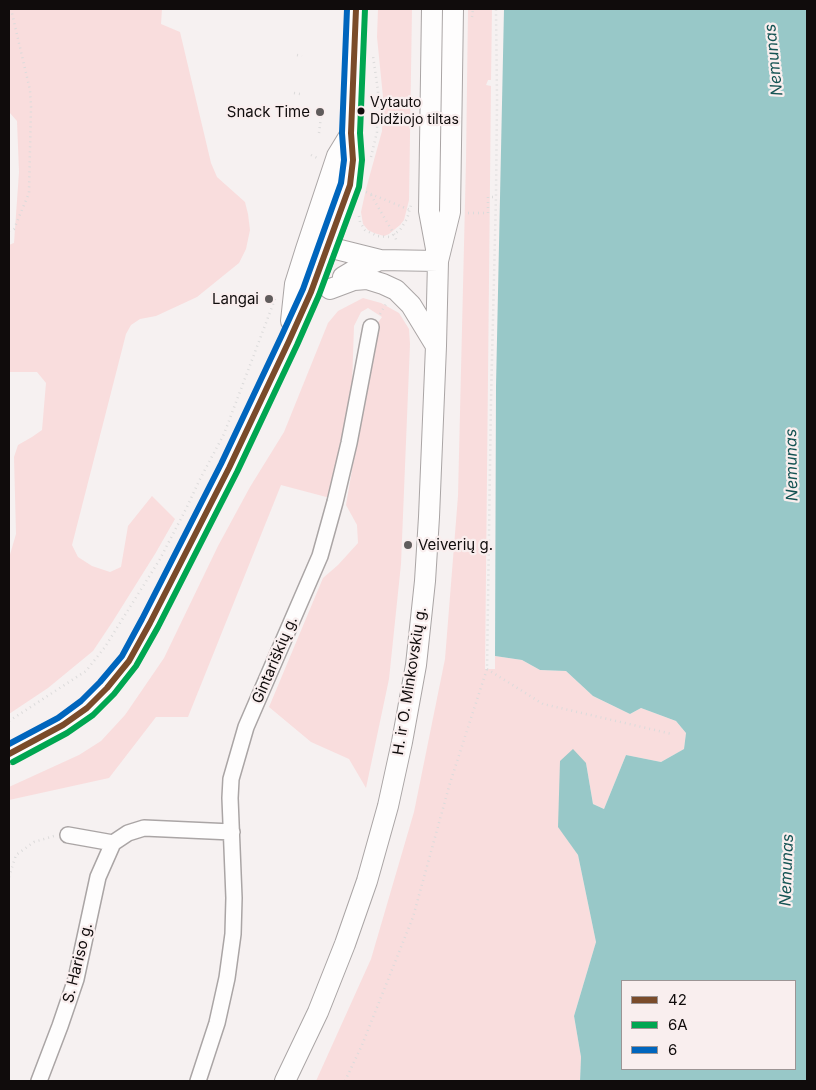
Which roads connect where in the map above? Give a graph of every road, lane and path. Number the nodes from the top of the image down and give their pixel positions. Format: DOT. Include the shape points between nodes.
graph roads {
  1 [pos="11,9"];
  2 [pos="356,9"];
  3 [pos="432,9"];
  4 [pos="453,9"];
  5 [pos="496,9"];
  6 [pos="372,50"];
  7 [pos="297,55"];
  8 [pos="302,56"];
  9 [pos="294,93"];
  10 [pos="300,94"];
  11 [pos="321,116"];
  12 [pos="319,133"];
  13 [pos="350,133"];
  14 [pos="370,161"];
  15 [pos="363,190"];
  16 [pos="370,193"];
  17 [pos="496,196"];
  18 [pos="362,197"];
  19 [pos="358,210"];
  20 [pos="409,210"];
  21 [pos="461,213"];
  22 [pos="9,231"];
  23 [pos="394,234"];
  24 [pos="328,247"];
  25 [pos="380,260"];
  26 [pos="438,261"];
  27 [pos="296,284"];
  28 [pos="330,289"];
  29 [pos="277,292"];
  30 [pos="371,327"];
  31 [pos="289,341"];
  32 [pos="436,346"];
  33 [pos="487,669"];
  34 [pos="9,721"];
  35 [pos="672,734"];
  36 [pos="9,754"];
  37 [pos="232,832"];
  38 [pos="68,835"];
  39 [pos="113,843"];
  40 [pos="9,877"];
  41 [pos="38,1081"];
  42 [pos="198,1081"];
  43 [pos="285,1081"];
  44 [pos="345,1081"];
  1 -- 22 [label="path" via="31,107 29,193 14,229"];
  2 -- 13 [label="main road"];
  3 -- 26 [label="main road, H. ir O. Minkovskių g." via="429,212"];
  4 -- 26 [label="main road, H. ir O. Minkovskių g." via="450,212"];
  5 -- 17 [label="path"];
  6 -- 14 [label="path" via="378,91 377,132"];
  7 -- 8 [label="path"];
  9 -- 10 [label="path"];
  11 -- 12 [label="path"];
  13 -- 24 [label="main road" via="353,160 350,185"];
  13 -- 27 [label="main road" via="336,156"];
  15 -- 18 [label="path"];
  16 -- 23 [label="path"];
  17 -- 21 [label="path" via="488,197 488,213"];
  17 -- 33 [label="path"];
  19 -- 23 [label="path" via="360,222 366,230 377,236 390,237"];
  20 -- 23 [label="path" via="407,219"];
  24 -- 25 [label="main road"];
  24 -- 27 [label="main road"];
  24 -- 31 [label="main road"];
  25 -- 26 [label="main road"];
  25 -- 28 [label="main road" via="339,279"];
  26 -- 32 [label="main road, H. ir O. Minkovskių g."];
  27 -- 31 [label="main road"];
  28 -- 31 [label="main road"];
  28 -- 32 [label="main road" via="367,279 396,290 411,305"];
  29 -- 34 [label="path" via="224,434 160,559 105,647 86,670"];
  30 -- 37 [label="street, Gintariškių g." via="336,502 320,556 246,727 237,757 231,779"];
  31 -- 36 [label="main road" via="224,477 129,661 87,708"];
  32 -- 43 [label="main road, H. ir O. Minkovskių g." via="425,581 416,665 402,742 388,806 351,926 318,1012"];
  33 -- 35 [label="path" via="543,704"];
  33 -- 44 [label="path" via="450,783 413,917"];
  37 -- 39 [label="street" via="144,828"];
  37 -- 42 [label="street" via="233,934 227,978"];
  38 -- 39 [label="street"];
  38 -- 40 [label="path" via="51,836 25,848 16,856"];
  39 -- 41 [label="street, S. Hariso g." via="98,877 76,979"];
}
